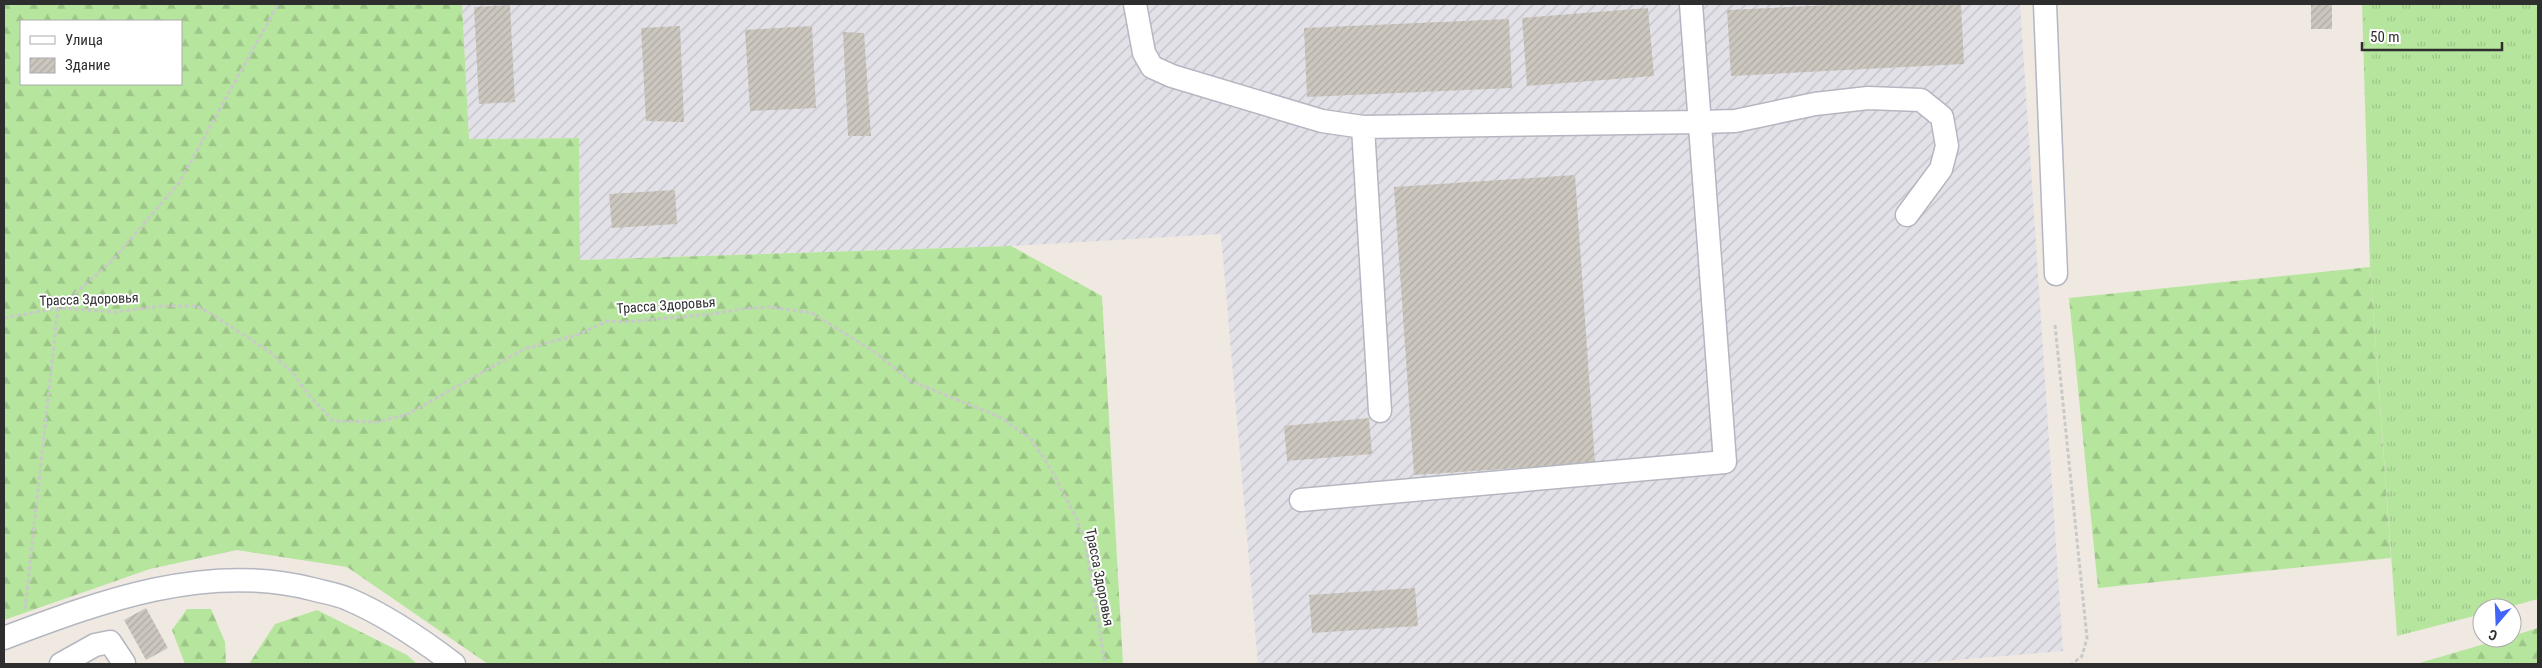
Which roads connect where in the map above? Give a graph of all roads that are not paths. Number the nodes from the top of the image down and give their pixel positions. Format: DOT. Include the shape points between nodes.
graph roads {
  1 [pos="1135,4"];
  2 [pos="1691,4"];
  3 [pos="2046,4"];
  4 [pos="1700,122"];
  5 [pos="1363,127"];
  6 [pos="1907,216"];
  7 [pos="2056,274"];
  8 [pos="1380,411"];
  9 [pos="1302,500"];
  10 [pos="13,634"];
  11 [pos="124,663"];
  12 [pos="62,664"];
  13 [pos="454,664"];
  1 -- 5 [label="street" via="1144,53 1152,67 1289,112"];
  2 -- 4 [label="street"];
  3 -- 7 [label="street"];
  4 -- 5 [label="street"];
  4 -- 6 [label="street" via="1735,120 1815,104 1868,98 1921,100 1942,117 1947,146 1941,169"];
  4 -- 9 [label="street" via="1725,462"];
  5 -- 8 [label="street"];
  10 -- 13 [label="street" via="132,594 191,582 237,578 291,584 347,598 420,638"];
  11 -- 12 [label="street" via="110,642 95,645"];
}
